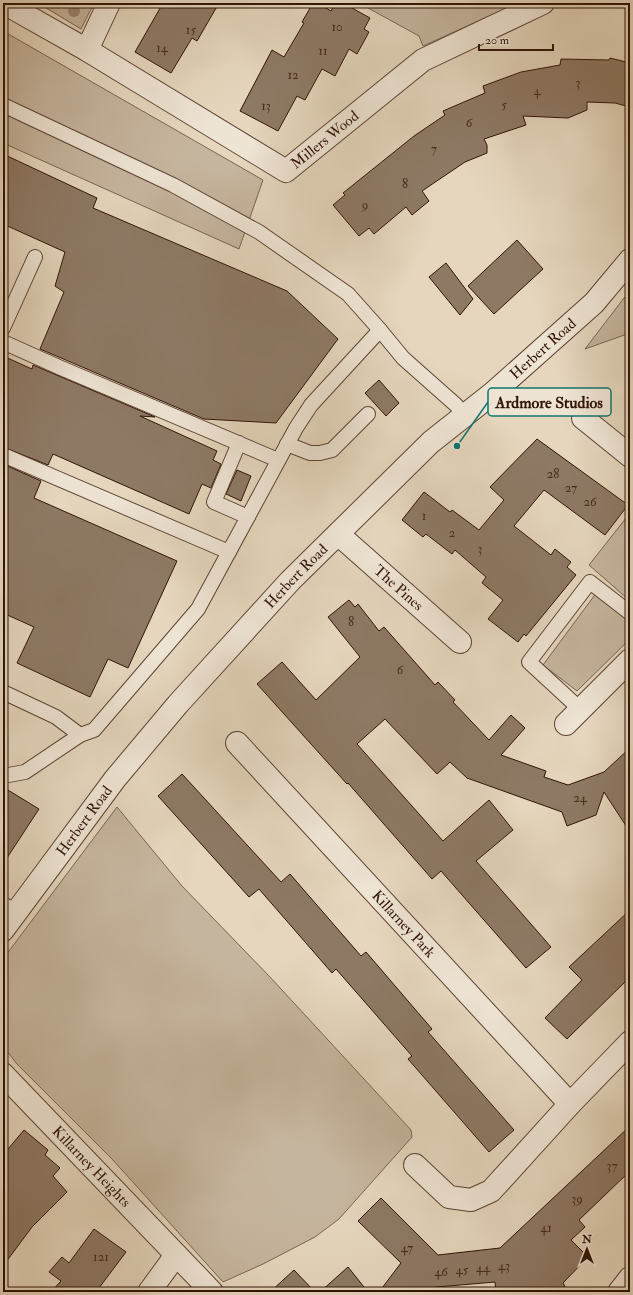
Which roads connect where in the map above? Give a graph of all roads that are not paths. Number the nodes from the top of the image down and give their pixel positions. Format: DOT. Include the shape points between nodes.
graph roads {
  1 [pos="4,3"];
  2 [pos="109,3"];
  3 [pos="542,3"];
  4 [pos="87,50"];
  5 [pos="3,106"];
  6 [pos="35,257"];
  7 [pos="630,260"];
  8 [pos="3,328"];
  9 [pos="380,330"];
  10 [pos="3,342"];
  11 [pos="368,414"];
  12 [pos="464,415"];
  13 [pos="583,418"];
  14 [pos="239,443"];
  15 [pos="287,444"];
  16 [pos="3,455"];
  17 [pos="630,456"];
  18 [pos="278,460"];
  19 [pos="248,517"];
  20 [pos="338,534"];
  21 [pos="229,552"];
  22 [pos="630,613"];
  23 [pos="460,642"];
  24 [pos="630,660"];
  25 [pos="3,692"];
  26 [pos="574,717"];
  27 [pos="80,735"];
  28 [pos="237,742"];
  29 [pos="3,776"];
  30 [pos="9,908"];
  31 [pos="3,930"];
  32 [pos="630,1042"];
  33 [pos="5,1078"];
  34 [pos="570,1104"];
  35 [pos="415,1165"];
  36 [pos="176,1255"];
  37 [pos="630,1278"];
  38 [pos="149,1292"];
  39 [pos="212,1292"];
  40 [pos="619,1292"];
  1 -- 4 [label="street, Millers Wood"];
  2 -- 4 [label="street"];
  3 -- 4 [label="street, Millers Wood" via="424,60 286,171"];
  5 -- 9 [label="lane" via="173,185 259,232 348,294"];
  6 -- 8 [label="lane"];
  7 -- 12 [label="street, Herbert Road" via="594,303 493,393"];
  9 -- 12 [label="lane" via="403,358"];
  9 -- 15 [label="lane" via="311,405"];
  10 -- 14 [label="lane"];
  11 -- 15 [label="lane" via="332,450 310,453"];
  12 -- 20 [label="street, Herbert Road" via="431,442"];
  13 -- 17 [label="street"];
  14 -- 18 [label="lane"];
  14 -- 19 [label="lane" via="214,502"];
  15 -- 18 [label="lane"];
  16 -- 21 [label="lane"];
  18 -- 19 [label="lane"];
  19 -- 21 [label="lane"];
  20 -- 23 [label="street, The Pines"];
  20 -- 30 [label="street, Herbert Road" via="290,581 174,710"];
  21 -- 27 [label="lane" via="198,609 94,730"];
  22 -- 26 [label="lane" via="590,582 529,662"];
  24 -- 26 [label="street"];
  25 -- 27 [label="lane" via="56,718"];
  27 -- 29 [label="lane" via="25,772"];
  28 -- 34 [label="street, Killarney Park"];
  30 -- 31 [label="street, Herbert Road"];
  32 -- 34 [label="street"];
  33 -- 36 [label="street, Killarney Heights"];
  34 -- 35 [label="street" via="491,1191 471,1200 449,1197"];
  36 -- 38 [label="street"];
  36 -- 39 [label="street, Killarney Heights"];
  37 -- 40 [label="street"];
}
